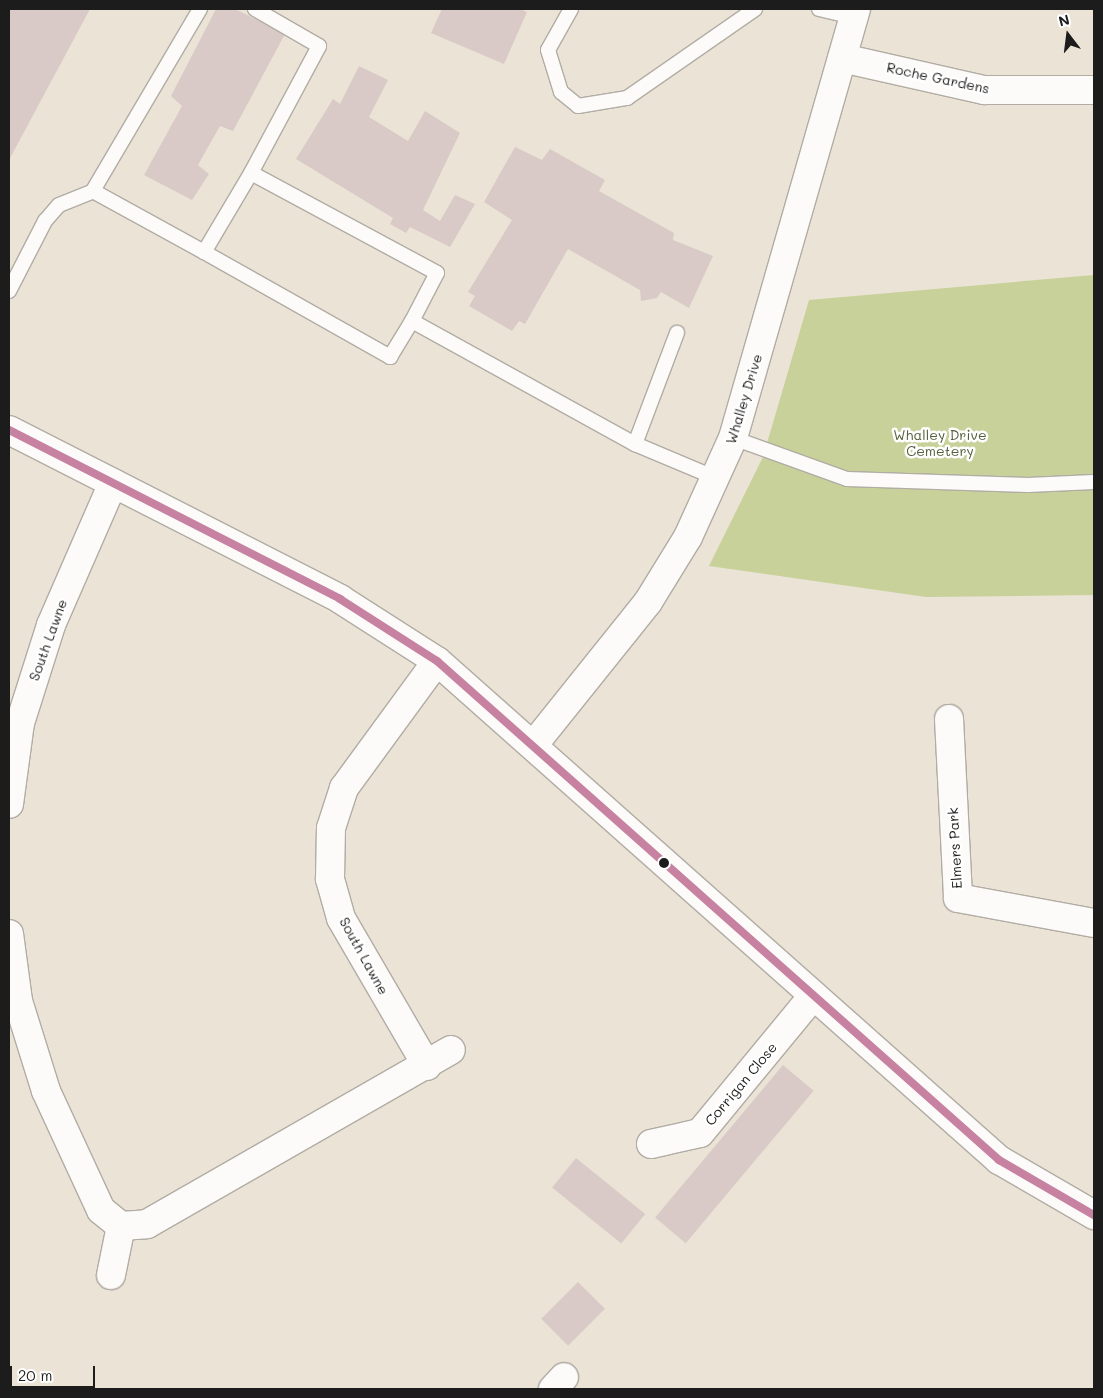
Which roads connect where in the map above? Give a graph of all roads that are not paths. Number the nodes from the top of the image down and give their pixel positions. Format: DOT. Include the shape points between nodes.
graph roads {
  1 [pos="200,9"];
  2 [pos="255,9"];
  3 [pos="570,9"];
  4 [pos="755,9"];
  5 [pos="819,9"];
  6 [pos="855,13"];
  7 [pos="842,58"];
  8 [pos="1094,90"];
  9 [pos="251,173"];
  10 [pos="93,191"];
  11 [pos="204,252"];
  12 [pos="9,291"];
  13 [pos="412,321"];
  14 [pos="677,333"];
  15 [pos="9,430"];
  16 [pos="734,438"];
  17 [pos="634,444"];
  18 [pos="716,478"];
  19 [pos="1094,482"];
  20 [pos="113,483"];
  21 [pos="438,661"];
  22 [pos="949,719"];
  23 [pos="535,744"];
  24 [pos="9,804"];
  25 [pos="1094,923"];
  26 [pos="9,934"];
  27 [pos="813,996"];
  28 [pos="451,1050"];
  29 [pos="427,1066"];
  30 [pos="651,1144"];
  31 [pos="1094,1215"];
  32 [pos="121,1226"];
  33 [pos="111,1275"];
  1 -- 10 [label="lane"];
  2 -- 9 [label="lane" via="319,46"];
  3 -- 4 [label="lane" via="548,50 561,92 578,106 627,98"];
  5 -- 6 [label="lane"];
  6 -- 7 [label="street, Whalley Drive"];
  7 -- 8 [label="street, Roche Gardens" via="984,90"];
  7 -- 16 [label="street, Whalley Drive"];
  9 -- 11 [label="lane"];
  9 -- 13 [label="lane" via="437,273"];
  10 -- 11 [label="lane"];
  10 -- 12 [label="lane" via="59,205 45,221"];
  11 -- 13 [label="lane" via="390,358"];
  13 -- 17 [label="lane"];
  14 -- 17 [label="lane"];
  15 -- 20 [label="street"];
  16 -- 18 [label="street, Whalley Drive"];
  16 -- 19 [label="lane" via="847,479 1028,486"];
  17 -- 18 [label="lane"];
  18 -- 23 [label="street, Whalley Drive" via="688,537 648,602"];
  20 -- 21 [label="street" via="340,599"];
  20 -- 24 [label="street, South Lawne" via="51,625 20,723"];
  21 -- 23 [label="street"];
  21 -- 29 [label="street, South Lawne" via="344,788 331,828 330,879 341,918"];
  22 -- 25 [label="street, Elmers Park" via="958,898"];
  23 -- 27 [label="street"];
  26 -- 32 [label="street" via="18,1001 46,1091 100,1210"];
  27 -- 30 [label="street, Corrigan Close" via="700,1133"];
  27 -- 31 [label="street" via="999,1160"];
  28 -- 29 [label="street"];
  29 -- 32 [label="street" via="148,1224"];
  32 -- 33 [label="street"];
}
